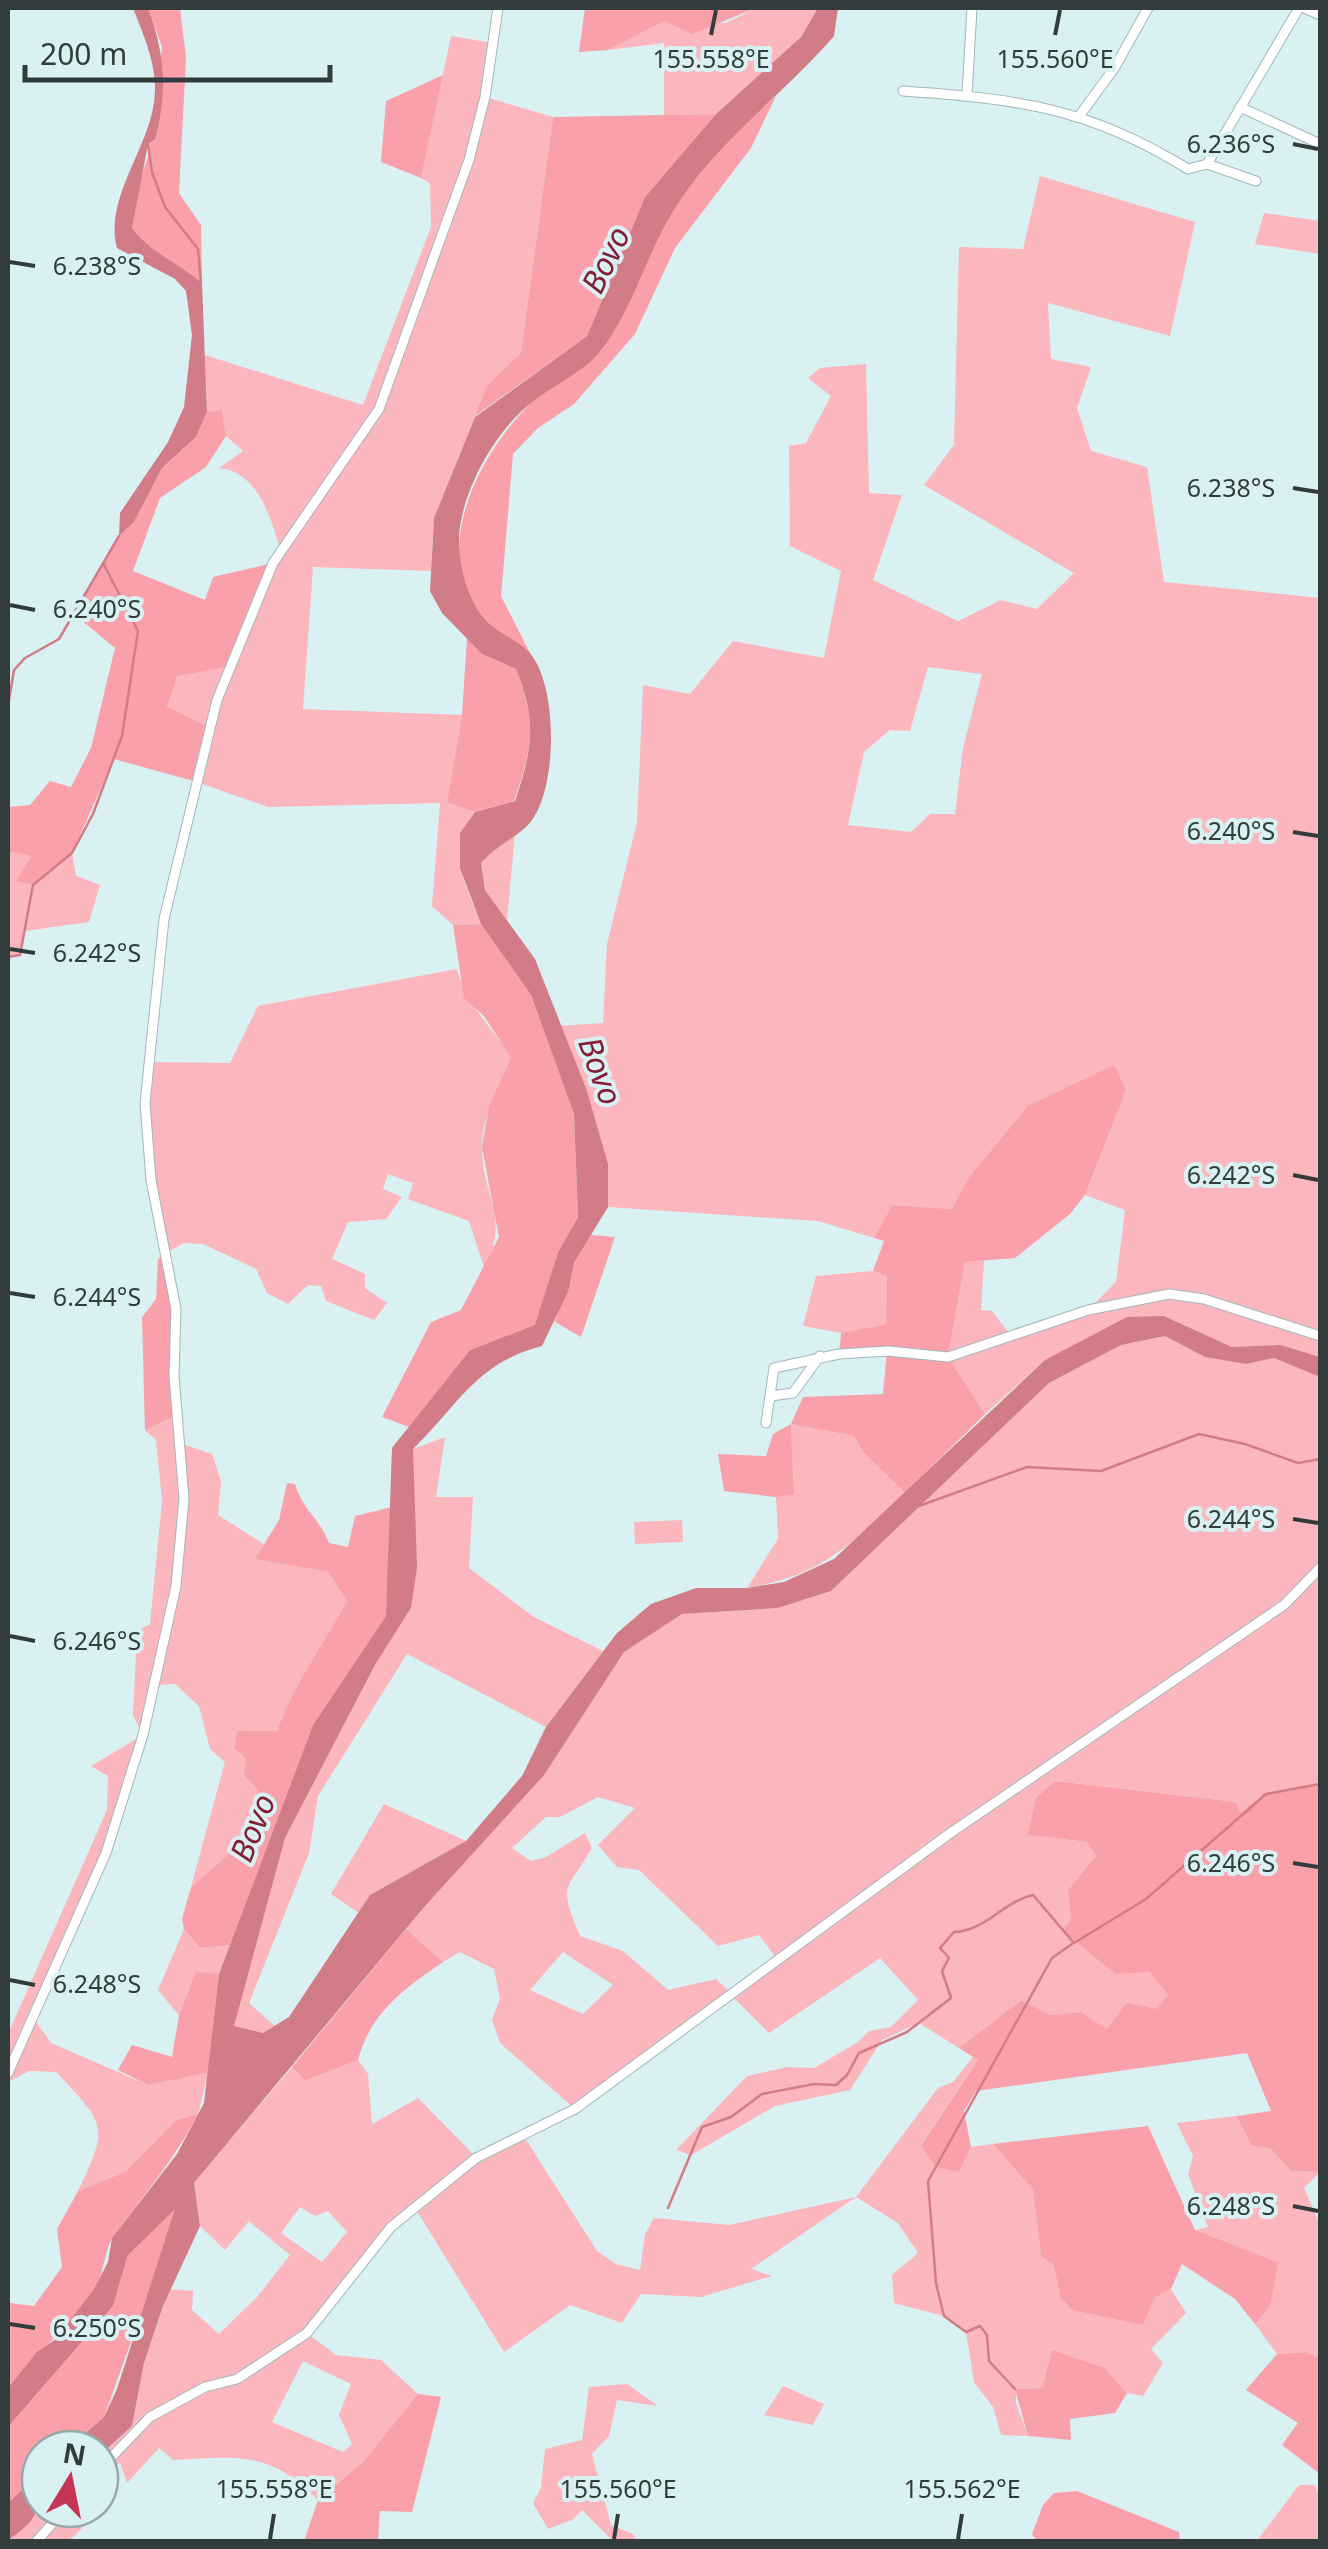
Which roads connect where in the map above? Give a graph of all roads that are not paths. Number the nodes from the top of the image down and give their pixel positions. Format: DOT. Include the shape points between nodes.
graph roads {
  1 [pos="498,8"];
  2 [pos="972,8"];
  3 [pos="1148,8"];
  4 [pos="1302,8"];
  5 [pos="1320,15"];
  6 [pos="903,91"];
  7 [pos="967,95"];
  8 [pos="1240,107"];
  9 [pos="1080,115"];
  10 [pos="1320,144"];
  11 [pos="1208,164"];
  12 [pos="1256,181"];
  13 [pos="1320,1336"];
  14 [pos="820,1356"];
  15 [pos="771,1396"];
  16 [pos="766,1423"];
  17 [pos="1320,1568"];
  18 [pos="8,2074"];
  19 [pos="120,2448"];
  1 -- 18 [label="street" via="469,160 379,409 273,563 216,700 172,885 145,1103 151,1180 176,1309 175,1416 184,1499 176,1586 143,1735 106,1853"];
  2 -- 7 [label="street"];
  3 -- 9 [label="street"];
  4 -- 5 [label="street"];
  4 -- 8 [label="street"];
  6 -- 7 [label="street"];
  7 -- 9 [label="street"];
  8 -- 10 [label="street"];
  8 -- 11 [label="street"];
  9 -- 11 [label="street" via="1140,139 1188,169"];
  11 -- 12 [label="street"];
  13 -- 14 [label="street" via="1169,1294 1088,1310 948,1357 888,1351"];
  14 -- 15 [label="street" via="793,1393"];
  14 -- 15 [label="street" via="774,1368"];
  15 -- 16 [label="street"];
  17 -- 19 [label="street" via="1284,1605 949,1834 575,2109 476,2158 391,2227 307,2333 237,2379 205,2387 150,2417"];
}
